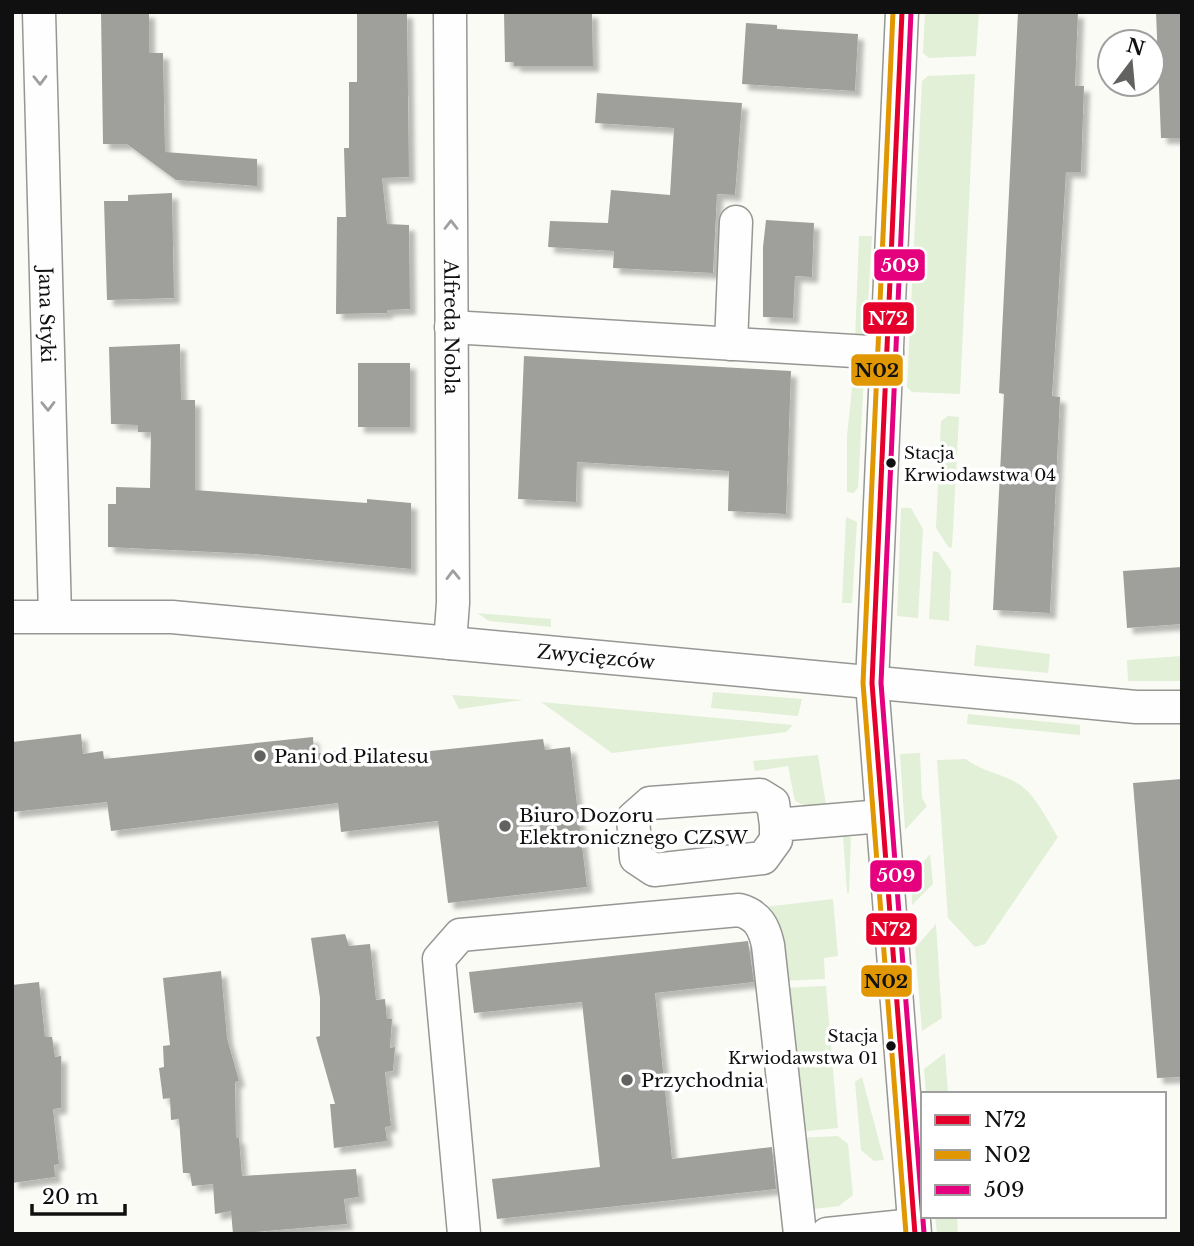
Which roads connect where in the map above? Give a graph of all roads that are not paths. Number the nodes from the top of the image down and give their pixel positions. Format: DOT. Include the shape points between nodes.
graph roads {
  1 [pos="38,12"];
  2 [pos="450,12"];
  3 [pos="902,12"];
  4 [pos="736,222"];
  5 [pos="451,327"];
  6 [pos="731,344"];
  7 [pos="887,353"];
  8 [pos="55,616"];
  9 [pos="12,617"];
  10 [pos="450,643"];
  11 [pos="872,683"];
  12 [pos="1182,707"];
  13 [pos="882,816"];
  14 [pos="776,825"];
  15 [pos="915,1229"];
  16 [pos="464,1234"];
  17 [pos="800,1234"];
  18 [pos="827,1234"];
  1 -- 8 [label="street, Jana Styki, one-way"];
  5 -- 2 [label="street, Alfreda Nobla, one-way"];
  3 -- 7 [label="street"];
  4 -- 6 [label="street"];
  5 -- 6 [label="street"];
  10 -- 5 [label="street, Alfreda Nobla, one-way"];
  6 -- 7 [label="street"];
  7 -- 11 [label="street"];
  8 -- 9 [label="street, Zwycięzców"];
  8 -- 10 [label="street, Zwycięzców" via="172,617"];
  10 -- 11 [label="street, Zwycięzców"];
  11 -- 12 [label="street, Zwycięzców" via="1136,707"];
  11 -- 13 [label="street"];
  13 -- 14 [label="street"];
  13 -- 15 [label="street"];
  15 -- 18 [label="street"];
  16 -- 17 [label="street" via="439,959 460,935 739,910 761,924 768,944"];
}
